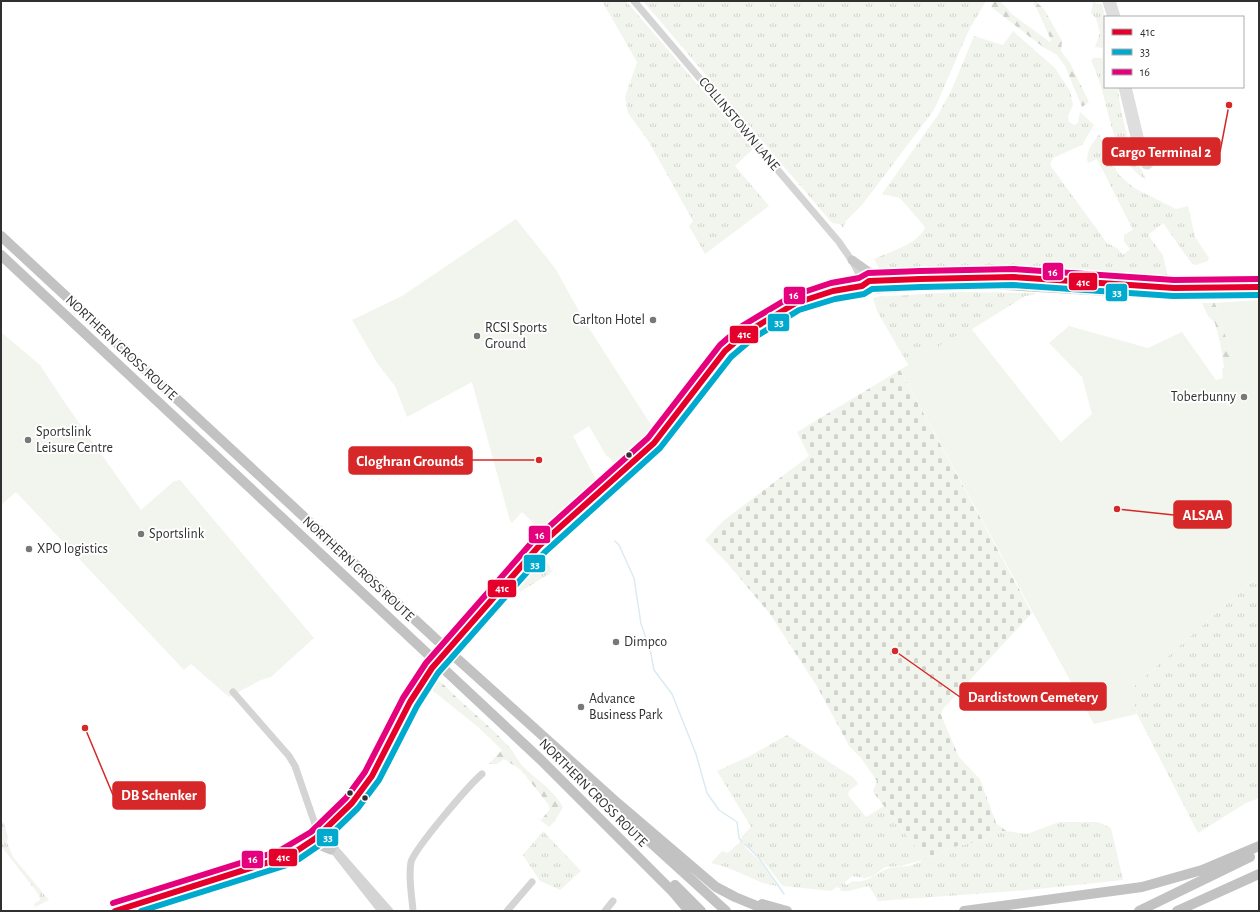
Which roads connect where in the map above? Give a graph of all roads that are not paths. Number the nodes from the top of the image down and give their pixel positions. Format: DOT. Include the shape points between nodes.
graph roads {
  1 [pos="634,1"];
  2 [pos="1,236"];
  3 [pos="843,247"];
  4 [pos="1,255"];
  5 [pos="852,260"];
  6 [pos="892,280"];
  7 [pos="862,286"];
  8 [pos="1259,287"];
  9 [pos="1259,293"];
  10 [pos="452,645"];
  11 [pos="453,655"];
  12 [pos="432,668"];
  13 [pos="233,692"];
  14 [pos="540,759"];
  15 [pos="482,774"];
  16 [pos="334,821"];
  17 [pos="312,842"];
  18 [pos="328,842"];
  19 [pos="1259,846"];
  20 [pos="1259,853"];
  21 [pos="1259,874"];
  22 [pos="703,875"];
  23 [pos="671,880"];
  24 [pos="532,882"];
  25 [pos="613,902"];
  26 [pos="1192,905"];
  27 [pos="115,911"];
  28 [pos="381,911"];
  29 [pos="390,911"];
  30 [pos="413,911"];
  31 [pos="507,911"];
  32 [pos="605,911"];
  33 [pos="689,911"];
  34 [pos="701,911"];
  35 [pos="707,911"];
  36 [pos="726,911"];
  37 [pos="769,911"];
  38 [pos="787,911"];
  39 [pos="964,911"];
  40 [pos="1138,911"];
  41 [pos="1177,911"];
  42 [pos="1181,911"];
  1 -- 3 [label="street, COLLINSTOWN LANE"];
  2 -- 11 [label="highway, NORTHERN CROSS ROUTE"];
  3 -- 5 [label="street, COLLINSTOWN LANE"];
  3 -- 7 [label="street, COLLINSTOWN LANE" via="856,280"];
  4 -- 14 [label="highway, NORTHERN CROSS ROUTE"];
  5 -- 6 [label="main road" via="873,274"];
  5 -- 7 [label="street, COLLINSTOWN LANE"];
  6 -- 7 [label="main road" via="869,281"];
  6 -- 8 [label="main road" via="998,277 1159,288"];
  7 -- 9 [label="main road" via="877,289 962,283 1150,294"];
  7 -- 10 [label="main road" via="833,291 796,304 764,321 736,342 714,364 654,443 545,540"];
  11 -- 22 [label="highway" via="614,800"];
  11 -- 36 [label="highway" via="619,814"];
  12 -- 16 [label="main road" via="412,699 372,776 352,803"];
  13 -- 18 [label="street" via="289,756 312,820"];
  14 -- 23 [label="highway"];
  14 -- 33 [label="highway, NORTHERN CROSS ROUTE"];
  15 -- 30 [label="street" via="413,857 410,873"];
  16 -- 18 [label="main road"];
  16 -- 18 [label="main road"];
  17 -- 18 [label="main road"];
  17 -- 18 [label="main road"];
  17 -- 27 [label="main road" via="267,863"];
  18 -- 28 [label="street"];
  18 -- 29 [label="street"];
  19 -- 39 [label="highway" via="1202,870 1142,887"];
  20 -- 40 [label="highway"];
  21 -- 26 [label="highway"];
  22 -- 37 [label="highway" via="726,892"];
  22 -- 38 [label="highway" via="736,893"];
  23 -- 34 [label="highway"];
  23 -- 35 [label="highway"];
  24 -- 31 [label="street"];
  25 -- 32 [label="street"];
  26 -- 41 [label="highway"];
  26 -- 42 [label="highway"];
}
